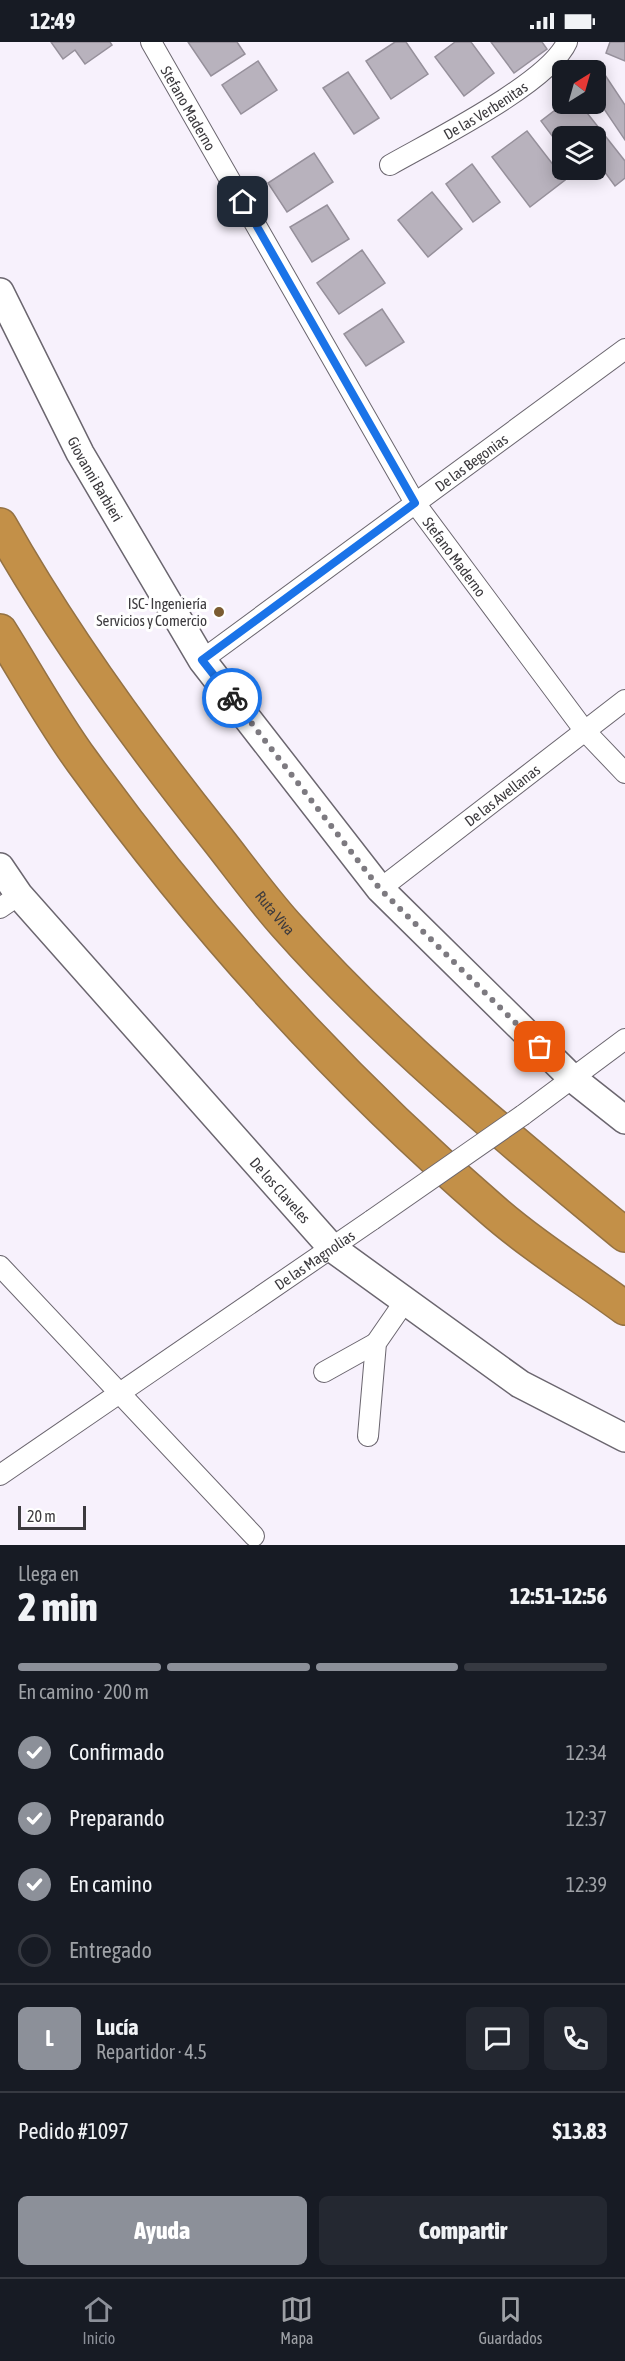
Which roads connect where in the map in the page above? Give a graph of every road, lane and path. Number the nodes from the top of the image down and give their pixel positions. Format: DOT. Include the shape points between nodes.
graph roads {
  1 [pos="151,42"];
  2 [pos="567,42"];
  3 [pos="390,165"];
  4 [pos="0,292"];
  5 [pos="625,349"];
  6 [pos="415,503"];
  7 [pos="0,525"];
  8 [pos="0,631"];
  9 [pos="202,660"];
  10 [pos="625,700"];
  11 [pos="584,730"];
  12 [pos="625,773"];
  13 [pos="0,867"];
  14 [pos="380,889"];
  15 [pos="9,902"];
  16 [pos="625,1039"];
  17 [pos="572,1078"];
  18 [pos="625,1120"];
  19 [pos="625,1235"];
  20 [pos="332,1248"];
  21 [pos="0,1266"];
  22 [pos="405,1301"];
  23 [pos="625,1308"];
  24 [pos="376,1343"];
  25 [pos="324,1371"];
  26 [pos="120,1393"];
  27 [pos="368,1436"];
  28 [pos="625,1438"];
  29 [pos="0,1475"];
  30 [pos="254,1536"];
  1 -- 6 [label="street, Stefano Maderno"];
  2 -- 3 [label="street, De las Verbenitas" via="563,51 530,83"];
  4 -- 9 [label="main road, Giovanni Barbieri" via="80,453"];
  5 -- 6 [label="street, De las Begonias"];
  6 -- 9 [label="street, De las Begonias"];
  6 -- 11 [label="street, Stefano Maderno"];
  7 -- 19 [label="highway, Ruta Viva" via="26,571 140,742 286,925 392,1034"];
  8 -- 23 [label="highway" via="81,759 178,889 274,998 382,1111 483,1203"];
  9 -- 14 [label="main road, Giovanni Barbieri"];
  10 -- 11 [label="street, De las Avellanas"];
  11 -- 12 [label="street, Stefano Maderno"];
  11 -- 14 [label="street, De las Avellanas"];
  13 -- 15 [label="main road, De los Claveles"];
  14 -- 17 [label="main road"];
  15 -- 20 [label="main road, De los Claveles"];
  16 -- 17 [label="street, De las Magnolias"];
  17 -- 18 [label="main road"];
  17 -- 20 [label="street, De las Magnolias, bridge"];
  20 -- 22 [label="main road, De los Claveles"];
  20 -- 26 [label="street, De las Magnolias"];
  21 -- 26 [label="street"];
  22 -- 24 [label="street"];
  22 -- 28 [label="main road, De los Claveles" via="520,1384"];
  24 -- 25 [label="street"];
  24 -- 27 [label="street"];
  26 -- 29 [label="street, De las Magnolias"];
  26 -- 30 [label="street"];
}
